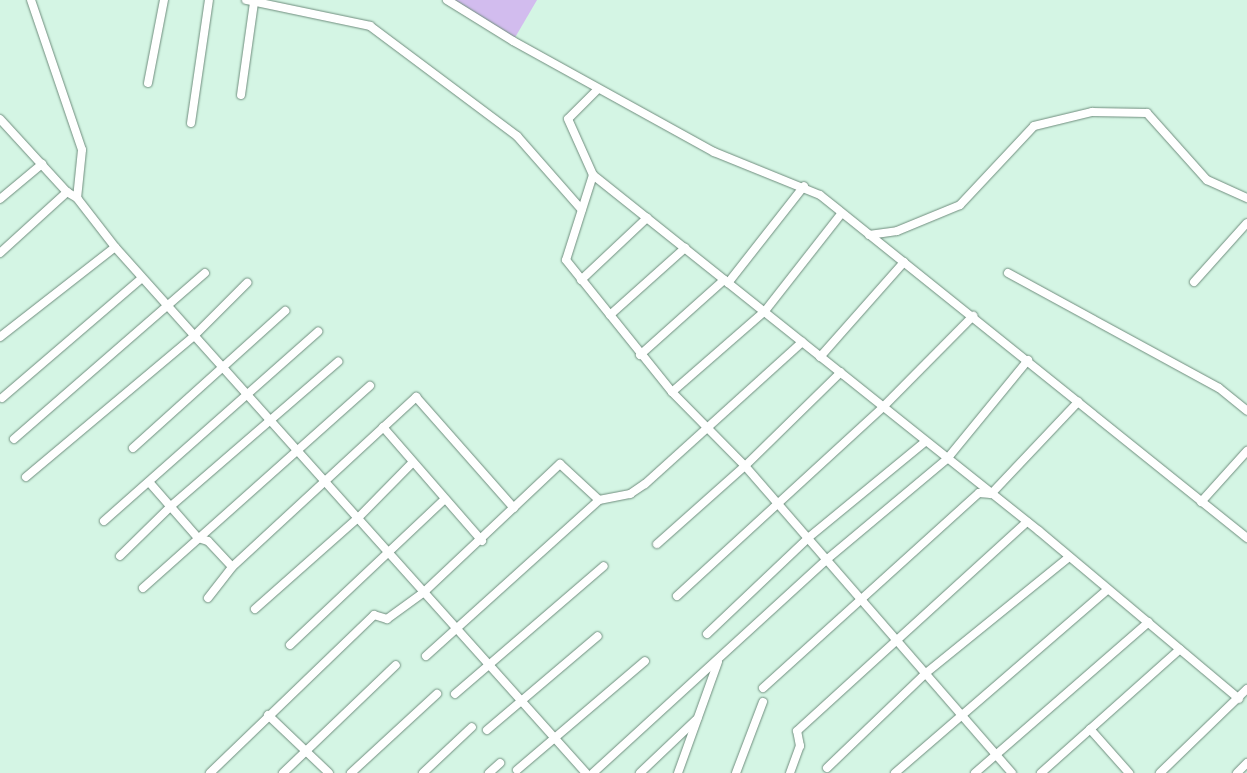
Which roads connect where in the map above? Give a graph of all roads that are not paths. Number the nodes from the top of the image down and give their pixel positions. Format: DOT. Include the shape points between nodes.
graph roads {
  1 [pos="31,0"];
  2 [pos="164,0"];
  3 [pos="209,0"];
  4 [pos="447,0"];
  5 [pos="250,1"];
  6 [pos="148,83"];
  7 [pos="598,89"];
  8 [pos="241,95"];
  9 [pos="0,119"];
  10 [pos="191,123"];
  11 [pos="42,164"];
  12 [pos="593,175"];
  13 [pos="804,186"];
  14 [pos="67,192"];
  15 [pos="77,198"];
  16 [pos="1247,198"];
  17 [pos="0,199"];
  18 [pos="582,210"];
  19 [pos="841,214"];
  20 [pos="647,218"];
  21 [pos="1247,223"];
  22 [pos="869,235"];
  23 [pos="115,248"];
  24 [pos="685,248"];
  25 [pos="0,253"];
  26 [pos="904,262"];
  27 [pos="205,273"];
  28 [pos="1008,274"];
  29 [pos="142,278"];
  30 [pos="581,280"];
  31 [pos="726,281"];
  32 [pos="1194,282"];
  33 [pos="247,283"];
  34 [pos="167,306"];
  35 [pos="285,311"];
  36 [pos="766,311"];
  37 [pos="610,315"];
  38 [pos="973,316"];
  39 [pos="318,332"];
  40 [pos="195,335"];
  41 [pos="0,337"];
  42 [pos="802,342"];
  43 [pos="640,355"];
  44 [pos="820,357"];
  45 [pos="1028,360"];
  46 [pos="338,362"];
  47 [pos="224,369"];
  48 [pos="841,372"];
  49 [pos="370,386"];
  50 [pos="672,392"];
  51 [pos="247,395"];
  52 [pos="2,398"];
  53 [pos="1078,402"];
  54 [pos="884,406"];
  55 [pos="1247,411"];
  56 [pos="270,421"];
  57 [pos="383,427"];
  58 [pos="707,428"];
  59 [pos="14,439"];
  60 [pos="925,442"];
  61 [pos="133,448"];
  62 [pos="296,449"];
  63 [pos="1247,451"];
  64 [pos="947,459"];
  65 [pos="412,462"];
  66 [pos="746,466"];
  67 [pos="26,477"];
  68 [pos="149,482"];
  69 [pos="326,483"];
  70 [pos="991,494"];
  71 [pos="445,499"];
  72 [pos="600,500"];
  73 [pos="1201,502"];
  74 [pos="778,504"];
  75 [pos="171,506"];
  76 [pos="514,508"];
  77 [pos="358,518"];
  78 [pos="104,521"];
  79 [pos="1027,522"];
  80 [pos="198,538"];
  81 [pos="808,538"];
  82 [pos="1247,538"];
  83 [pos="482,541"];
  84 [pos="657,544"];
  85 [pos="389,552"];
  86 [pos="120,556"];
  87 [pos="1069,557"];
  88 [pos="825,561"];
  89 [pos="604,566"];
  90 [pos="232,567"];
  91 [pos="143,588"];
  92 [pos="1108,588"];
  93 [pos="424,592"];
  94 [pos="677,596"];
  95 [pos="208,598"];
  96 [pos="859,598"];
  97 [pos="255,609"];
  98 [pos="1149,622"];
  99 [pos="455,629"];
  100 [pos="707,634"];
  101 [pos="598,636"];
  102 [pos="894,639"];
  103 [pos="290,645"];
  104 [pos="1180,649"];
  105 [pos="426,656"];
  106 [pos="645,660"];
  107 [pos="718,660"];
  108 [pos="396,665"];
  109 [pos="487,665"];
  110 [pos="926,673"];
  111 [pos="763,688"];
  112 [pos="1247,689"];
  113 [pos="437,694"];
  114 [pos="455,694"];
  115 [pos="1239,699"];
  116 [pos="521,701"];
  117 [pos="763,702"];
  118 [pos="961,713"];
  119 [pos="268,715"];
  120 [pos="699,718"];
  121 [pos="472,727"];
  122 [pos="1090,729"];
  123 [pos="487,730"];
  124 [pos="556,738"];
  125 [pos="306,750"];
  126 [pos="996,755"];
  127 [pos="500,763"];
  128 [pos="1247,763"];
  129 [pos="827,768"];
  130 [pos="518,770"];
  131 [pos="210,773"];
  132 [pos="282,773"];
  133 [pos="329,773"];
  134 [pos="351,773"];
  135 [pos="423,773"];
  136 [pos="489,773"];
  137 [pos="586,773"];
  138 [pos="593,773"];
  139 [pos="640,773"];
  140 [pos="678,773"];
  141 [pos="736,773"];
  142 [pos="790,773"];
  143 [pos="895,773"];
  144 [pos="975,773"];
  145 [pos="1012,773"];
  146 [pos="1041,773"];
  147 [pos="1129,773"];
  148 [pos="1160,773"];
  149 [pos="1237,773"];
  1 -- 15 [label="street" via="82,150"];
  2 -- 6 [label="street"];
  3 -- 10 [label="street"];
  4 -- 7 [label="street"];
  5 -- 8 [label="street"];
  5 -- 18 [label="street" via="370,26 517,136"];
  7 -- 12 [label="street" via="568,119"];
  7 -- 13 [label="street" via="714,152"];
  9 -- 11 [label="street"];
  11 -- 14 [label="street"];
  11 -- 17 [label="street"];
  12 -- 18 [label="street"];
  12 -- 20 [label="street"];
  13 -- 19 [label="street"];
  13 -- 31 [label="street"];
  14 -- 15 [label="street"];
  14 -- 25 [label="street"];
  15 -- 23 [label="street"];
  16 -- 22 [label="street" via="1207,180 1147,113 1092,112 1034,126 960,205 897,231"];
  18 -- 30 [label="street" via="566,260"];
  19 -- 22 [label="street"];
  19 -- 36 [label="street"];
  20 -- 24 [label="street"];
  20 -- 30 [label="street"];
  21 -- 32 [label="street"];
  22 -- 26 [label="street"];
  23 -- 29 [label="street"];
  23 -- 41 [label="street"];
  24 -- 31 [label="street"];
  24 -- 37 [label="street"];
  26 -- 38 [label="street"];
  26 -- 44 [label="street"];
  27 -- 34 [label="street"];
  28 -- 55 [label="street" via="1219,388"];
  29 -- 34 [label="street"];
  29 -- 52 [label="street"];
  30 -- 37 [label="street"];
  31 -- 36 [label="street"];
  31 -- 43 [label="street"];
  33 -- 40 [label="street"];
  34 -- 40 [label="street"];
  34 -- 59 [label="street"];
  35 -- 47 [label="street"];
  36 -- 42 [label="street"];
  36 -- 50 [label="street"];
  37 -- 43 [label="street"];
  38 -- 45 [label="street"];
  38 -- 54 [label="street"];
  39 -- 51 [label="street"];
  40 -- 47 [label="street"];
  40 -- 67 [label="street"];
  42 -- 44 [label="street"];
  42 -- 58 [label="street"];
  43 -- 50 [label="street"];
  44 -- 48 [label="street"];
  45 -- 53 [label="street"];
  45 -- 64 [label="street"];
  46 -- 56 [label="street"];
  47 -- 51 [label="street"];
  47 -- 61 [label="street"];
  48 -- 54 [label="street"];
  48 -- 66 [label="street"];
  49 -- 62 [label="street"];
  50 -- 58 [label="street"];
  51 -- 56 [label="street"];
  51 -- 68 [label="street"];
  53 -- 70 [label="street"];
  53 -- 73 [label="street"];
  54 -- 60 [label="street"];
  54 -- 74 [label="street"];
  56 -- 62 [label="street"];
  56 -- 75 [label="street"];
  57 -- 65 [label="street"];
  57 -- 69 [label="street"];
  57 -- 76 [label="street" via="416,397"];
  58 -- 66 [label="street"];
  58 -- 72 [label="street" via="646,484 630,494"];
  60 -- 64 [label="street"];
  60 -- 81 [label="street"];
  62 -- 69 [label="street"];
  62 -- 80 [label="street"];
  63 -- 73 [label="street"];
  64 -- 70 [label="street"];
  64 -- 88 [label="street"];
  65 -- 71 [label="street"];
  65 -- 77 [label="street"];
  66 -- 74 [label="street"];
  66 -- 84 [label="street"];
  68 -- 75 [label="street"];
  68 -- 78 [label="street"];
  69 -- 77 [label="street"];
  69 -- 90 [label="street"];
  70 -- 79 [label="street"];
  70 -- 96 [label="street" via="979,492"];
  71 -- 83 [label="street"];
  71 -- 85 [label="street"];
  72 -- 76 [label="street" via="560,464"];
  72 -- 99 [label="street"];
  73 -- 82 [label="street"];
  74 -- 81 [label="street"];
  74 -- 94 [label="street"];
  75 -- 80 [label="street"];
  75 -- 86 [label="street"];
  76 -- 83 [label="street"];
  77 -- 85 [label="street"];
  77 -- 97 [label="street"];
  79 -- 87 [label="street"];
  79 -- 102 [label="street"];
  80 -- 90 [label="street" via="208,541"];
  80 -- 91 [label="street"];
  81 -- 88 [label="street"];
  81 -- 100 [label="street"];
  83 -- 93 [label="street"];
  85 -- 93 [label="street"];
  85 -- 103 [label="street"];
  87 -- 92 [label="street"];
  87 -- 110 [label="street"];
  88 -- 96 [label="street"];
  88 -- 107 [label="street"];
  89 -- 109 [label="street"];
  90 -- 95 [label="street"];
  92 -- 98 [label="street"];
  92 -- 118 [label="street"];
  93 -- 99 [label="street"];
  93 -- 119 [label="street" via="387,619 374,614"];
  96 -- 102 [label="street"];
  96 -- 111 [label="street"];
  98 -- 104 [label="street"];
  98 -- 126 [label="street"];
  99 -- 105 [label="street"];
  99 -- 109 [label="street"];
  101 -- 116 [label="street"];
  102 -- 110 [label="street"];
  102 -- 142 [label="street" via="797,731 800,746"];
  104 -- 115 [label="street"];
  104 -- 122 [label="street"];
  106 -- 124 [label="street"];
  107 -- 120 [label="street"];
  107 -- 138 [label="street"];
  108 -- 125 [label="street"];
  109 -- 114 [label="street"];
  109 -- 116 [label="street"];
  110 -- 118 [label="street"];
  110 -- 129 [label="street"];
  112 -- 115 [label="street"];
  113 -- 134 [label="street"];
  115 -- 148 [label="street"];
  116 -- 123 [label="street"];
  116 -- 124 [label="street"];
  117 -- 141 [label="street"];
  118 -- 126 [label="street"];
  118 -- 143 [label="street"];
  119 -- 125 [label="street"];
  119 -- 131 [label="street"];
  120 -- 139 [label="street"];
  120 -- 140 [label="street"];
  121 -- 135 [label="street"];
  122 -- 146 [label="street"];
  122 -- 147 [label="street"];
  124 -- 130 [label="street"];
  124 -- 137 [label="street"];
  125 -- 132 [label="street"];
  125 -- 133 [label="street"];
  126 -- 144 [label="street"];
  126 -- 145 [label="street"];
  127 -- 136 [label="street"];
  128 -- 149 [label="street"];
}
